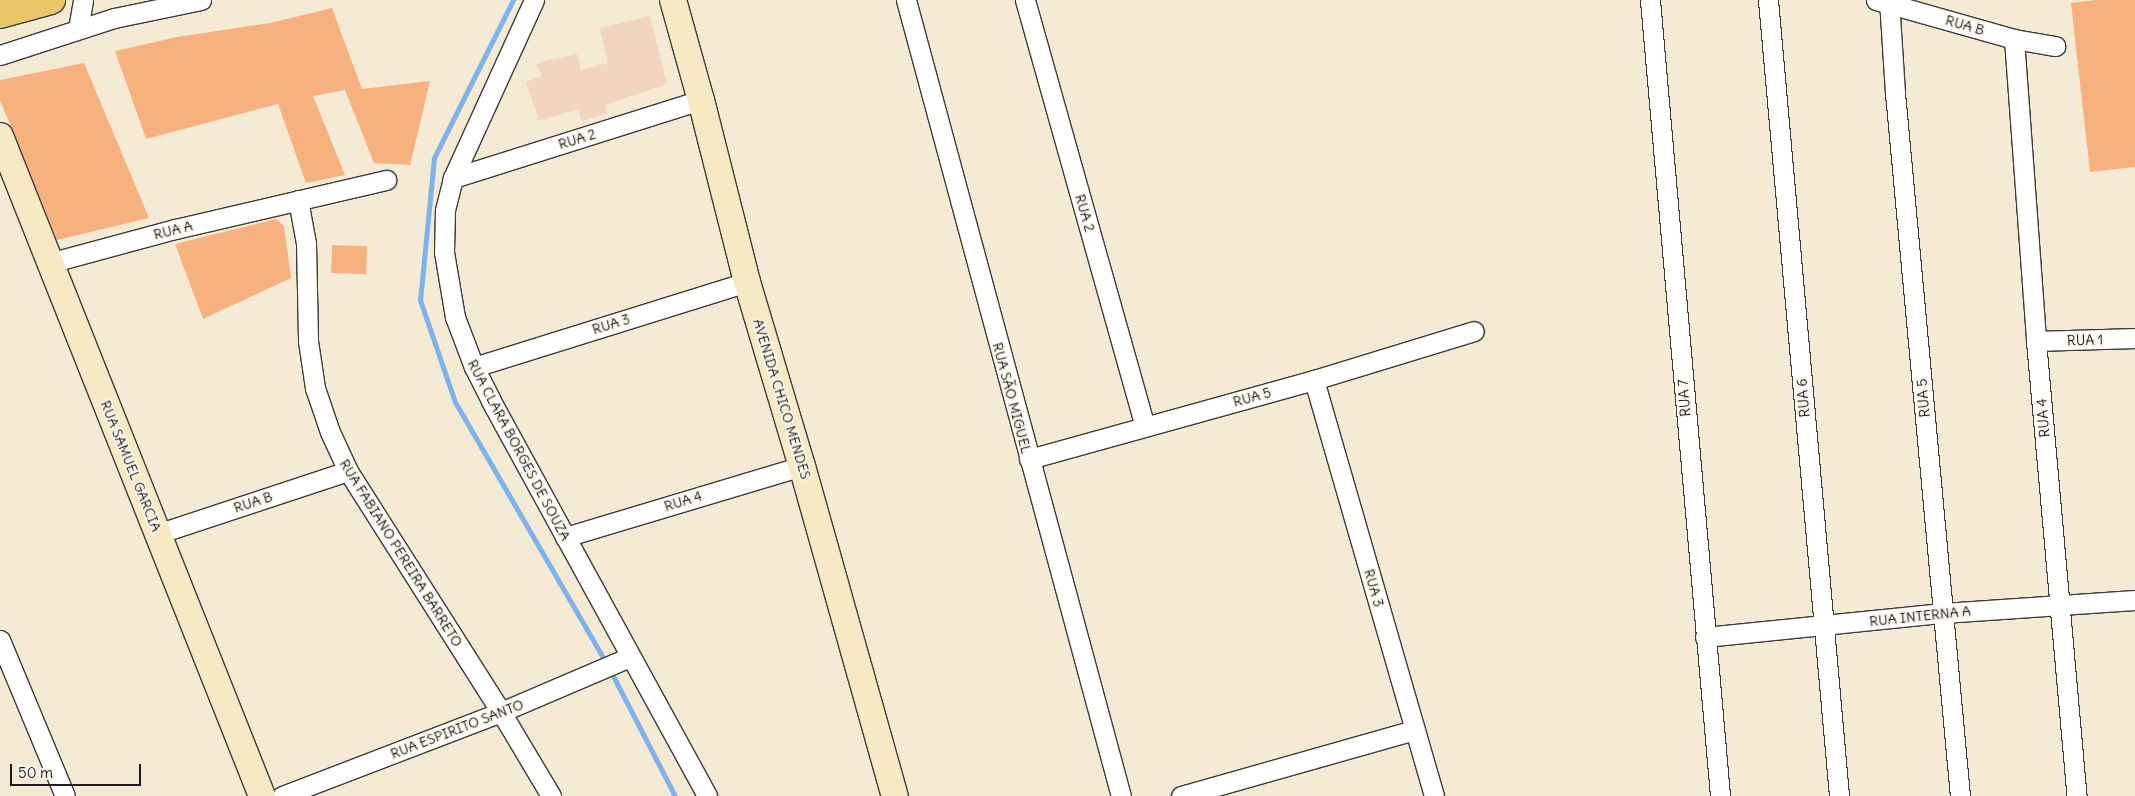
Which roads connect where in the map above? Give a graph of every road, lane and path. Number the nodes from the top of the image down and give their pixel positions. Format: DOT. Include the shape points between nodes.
graph roads {
  1 [pos="51,0"];
  2 [pos="83,0"];
  3 [pos="201,0"];
  4 [pos="534,0"];
  5 [pos="673,0"];
  6 [pos="906,0"];
  7 [pos="1024,0"];
  8 [pos="1650,0"];
  9 [pos="1768,0"];
  10 [pos="1885,1"];
  11 [pos="0,14"];
  12 [pos="78,29"];
  13 [pos="2014,39"];
  14 [pos="2056,46"];
  15 [pos="0,55"];
  16 [pos="701,100"];
  17 [pos="0,136"];
  18 [pos="453,178"];
  19 [pos="386,180"];
  20 [pos="298,200"];
  21 [pos="49,263"];
  22 [pos="747,282"];
  23 [pos="1474,332"];
  24 [pos="2135,338"];
  25 [pos="2036,341"];
  26 [pos="474,367"];
  27 [pos="1314,380"];
  28 [pos="1145,426"];
  29 [pos="1029,459"];
  30 [pos="802,466"];
  31 [pos="348,471"];
  32 [pos="158,534"];
  33 [pos="564,537"];
  34 [pos="2135,600"];
  35 [pos="2059,604"];
  36 [pos="1943,613"];
  37 [pos="1822,626"];
  38 [pos="1705,637"];
  39 [pos="0,640"];
  40 [pos="624,660"];
  41 [pos="501,712"];
  42 [pos="1415,730"];
  43 [pos="65,796"];
  44 [pos="262,796"];
  45 [pos="282,796"];
  46 [pos="551,796"];
  47 [pos="707,796"];
  48 [pos="895,796"];
  49 [pos="1121,796"];
  50 [pos="1181,796"];
  51 [pos="1434,796"];
  52 [pos="1720,796"];
  53 [pos="1839,796"];
  54 [pos="1960,796"];
  55 [pos="2077,796"];
  1 -- 11 [label="highway"];
  2 -- 12 [label="street"];
  3 -- 12 [label="street"];
  4 -- 18 [label="street, RUA CLARA BORGES DE SOUZA"];
  5 -- 16 [label="street, AVENIDA CHICO MENDES"];
  6 -- 29 [label="street, RUA SÃO MIGUEL"];
  7 -- 28 [label="street, RUA 2"];
  8 -- 38 [label="street, RUA 7"];
  9 -- 37 [label="street, RUA 6"];
  10 -- 13 [label="street, RUA B"];
  10 -- 36 [label="street, RUA 5"];
  12 -- 15 [label="street"];
  13 -- 14 [label="street, RUA B"];
  13 -- 25 [label="street, RUA 4"];
  16 -- 18 [label="street, RUA 2"];
  16 -- 22 [label="street, AVENIDA CHICO MENDES"];
  17 -- 21 [label="street, RUA SAMUEL GARCIA"];
  18 -- 26 [label="street, RUA CLARA BORGES DE SOUZA" via="445,211 444,252 455,317"];
  19 -- 20 [label="street, RUA A"];
  20 -- 21 [label="street, RUA A"];
  20 -- 31 [label="street, RUA FABIANO PEREIRA BARRETO" via="306,244 308,341 315,388"];
  21 -- 32 [label="street, RUA SAMUEL GARCIA"];
  22 -- 26 [label="street, RUA 3"];
  22 -- 30 [label="street, AVENIDA CHICO MENDES"];
  23 -- 27 [label="street, RUA 5"];
  24 -- 25 [label="street, RUA 1"];
  25 -- 35 [label="street, RUA 4"];
  26 -- 33 [label="street, RUA CLARA BORGES DE SOUZA"];
  27 -- 28 [label="street, RUA 5"];
  27 -- 42 [label="street, RUA 3"];
  28 -- 29 [label="street, RUA 5"];
  29 -- 49 [label="street, RUA SÃO MIGUEL"];
  30 -- 33 [label="street, RUA 4"];
  30 -- 48 [label="street, AVENIDA CHICO MENDES"];
  31 -- 32 [label="street, RUA B"];
  31 -- 41 [label="street, RUA FABIANO PEREIRA BARRETO"];
  32 -- 44 [label="street, RUA SAMUEL GARCIA"];
  33 -- 40 [label="street, RUA CLARA BORGES DE SOUZA"];
  34 -- 35 [label="street, RUA INTERNA A"];
  35 -- 36 [label="street, RUA INTERNA A"];
  35 -- 55 [label="street, RUA 4"];
  36 -- 37 [label="street, RUA INTERNA A"];
  36 -- 54 [label="street, RUA 5"];
  37 -- 38 [label="street, RUA INTERNA A"];
  37 -- 53 [label="street, RUA 6"];
  38 -- 52 [label="street, RUA 7"];
  39 -- 43 [label="street"];
  40 -- 41 [label="street, RUA ESPIRITO SANTO"];
  40 -- 47 [label="street, RUA CLARA BORGES DE SOUZA"];
  41 -- 45 [label="street, RUA ESPIRITO SANTO"];
  41 -- 46 [label="street, RUA FABIANO PEREIRA BARRETO"];
  42 -- 50 [label="street"];
  42 -- 51 [label="street, RUA 3"];
}
